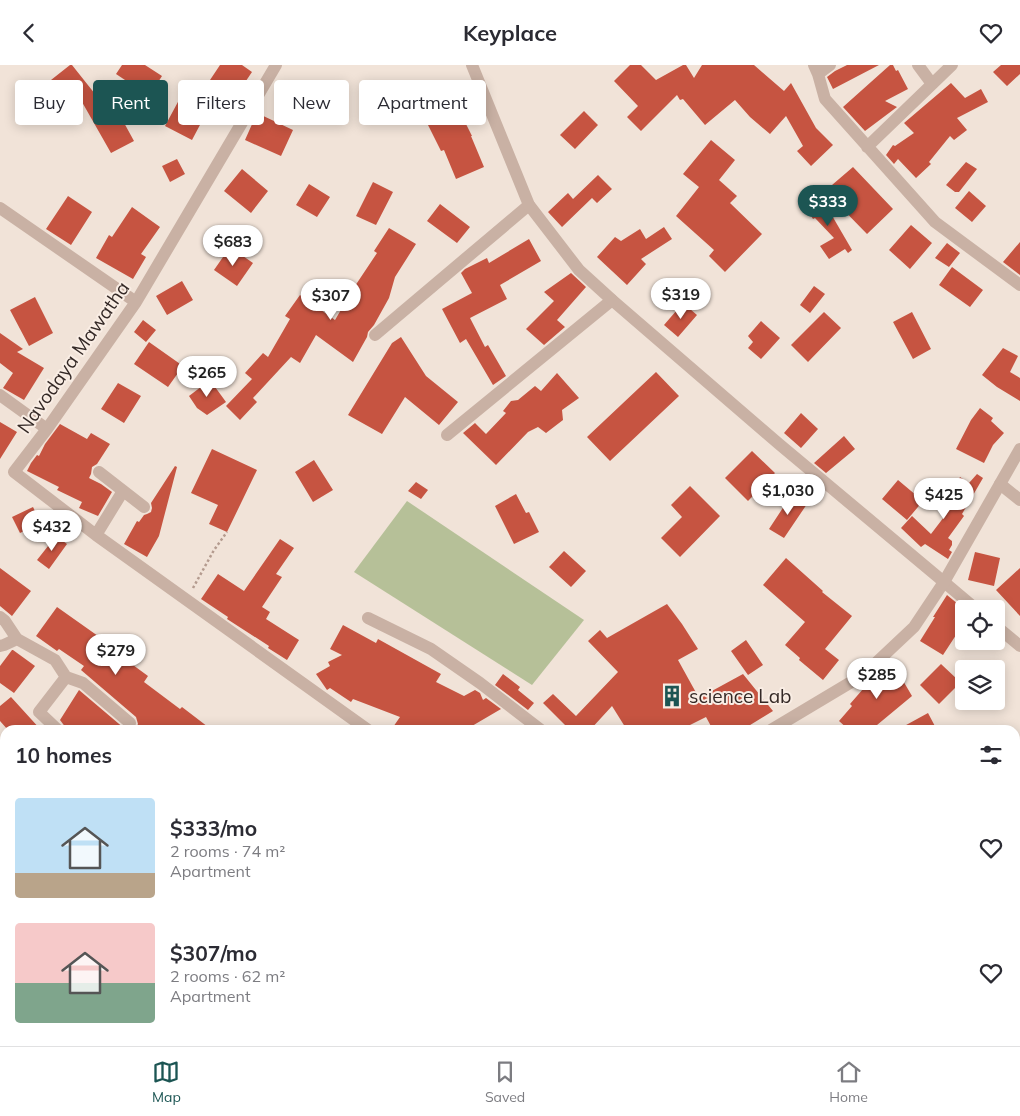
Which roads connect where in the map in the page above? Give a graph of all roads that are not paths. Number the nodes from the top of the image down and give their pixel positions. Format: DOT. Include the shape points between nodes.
graph roads {
  1 [pos="276,65"];
  2 [pos="472,65"];
  3 [pos="830,65"];
  4 [pos="918,65"];
  5 [pos="952,65"];
  6 [pos="816,69"];
  7 [pos="932,83"];
  8 [pos="867,147"];
  9 [pos="529,205"];
  10 [pos="0,208"];
  11 [pos="1020,285"];
  12 [pos="612,300"];
  13 [pos="136,301"];
  14 [pos="375,335"];
  15 [pos="0,395"];
  16 [pos="47,429"];
  17 [pos="447,435"];
  18 [pos="1020,449"];
  19 [pos="99,472"];
  20 [pos="1000,484"];
  21 [pos="124,491"];
  22 [pos="1020,500"];
  23 [pos="144,507"];
  24 [pos="96,535"];
  25 [pos="944,582"];
  26 [pos="965,600"];
  27 [pos="0,617"];
  28 [pos="368,618"];
  29 [pos="1005,634"];
  30 [pos="17,639"];
  31 [pos="0,646"];
  32 [pos="1020,646"];
  33 [pos="66,677"];
  34 [pos="130,723"];
  35 [pos="53,725"];
  36 [pos="361,725"];
  37 [pos="535,725"];
  38 [pos="784,725"];
  1 -- 13 [label="street, Navodaya Mawatha"];
  2 -- 9 [label="street"];
  3 -- 6 [label="street"];
  4 -- 7 [label="street"];
  5 -- 7 [label="street"];
  6 -- 8 [label="street" via="825,99"];
  7 -- 8 [label="street"];
  8 -- 11 [label="street" via="934,222"];
  9 -- 12 [label="street" via="579,270"];
  9 -- 14 [label="street"];
  10 -- 13 [label="street"];
  12 -- 17 [label="street"];
  12 -- 25 [label="street"];
  13 -- 16 [label="street, Navodaya Mawatha"];
  15 -- 16 [label="street"];
  16 -- 24 [label="street, Navodaya Mawatha" via="14,472"];
  18 -- 20 [label="street"];
  19 -- 21 [label="street"];
  20 -- 22 [label="street"];
  20 -- 25 [label="street"];
  21 -- 23 [label="street"];
  21 -- 24 [label="street"];
  24 -- 36 [label="street, Navodaya Mawatha"];
  25 -- 26 [label="street"];
  25 -- 38 [label="street" via="914,627 863,675"];
  27 -- 30 [label="street"];
  28 -- 37 [label="street" via="430,649"];
  29 -- 32 [label="street"];
  30 -- 31 [label="street"];
  30 -- 33 [label="street" via="55,661"];
  33 -- 34 [label="street" via="83,683"];
  33 -- 35 [label="street" via="39,712"];
}
